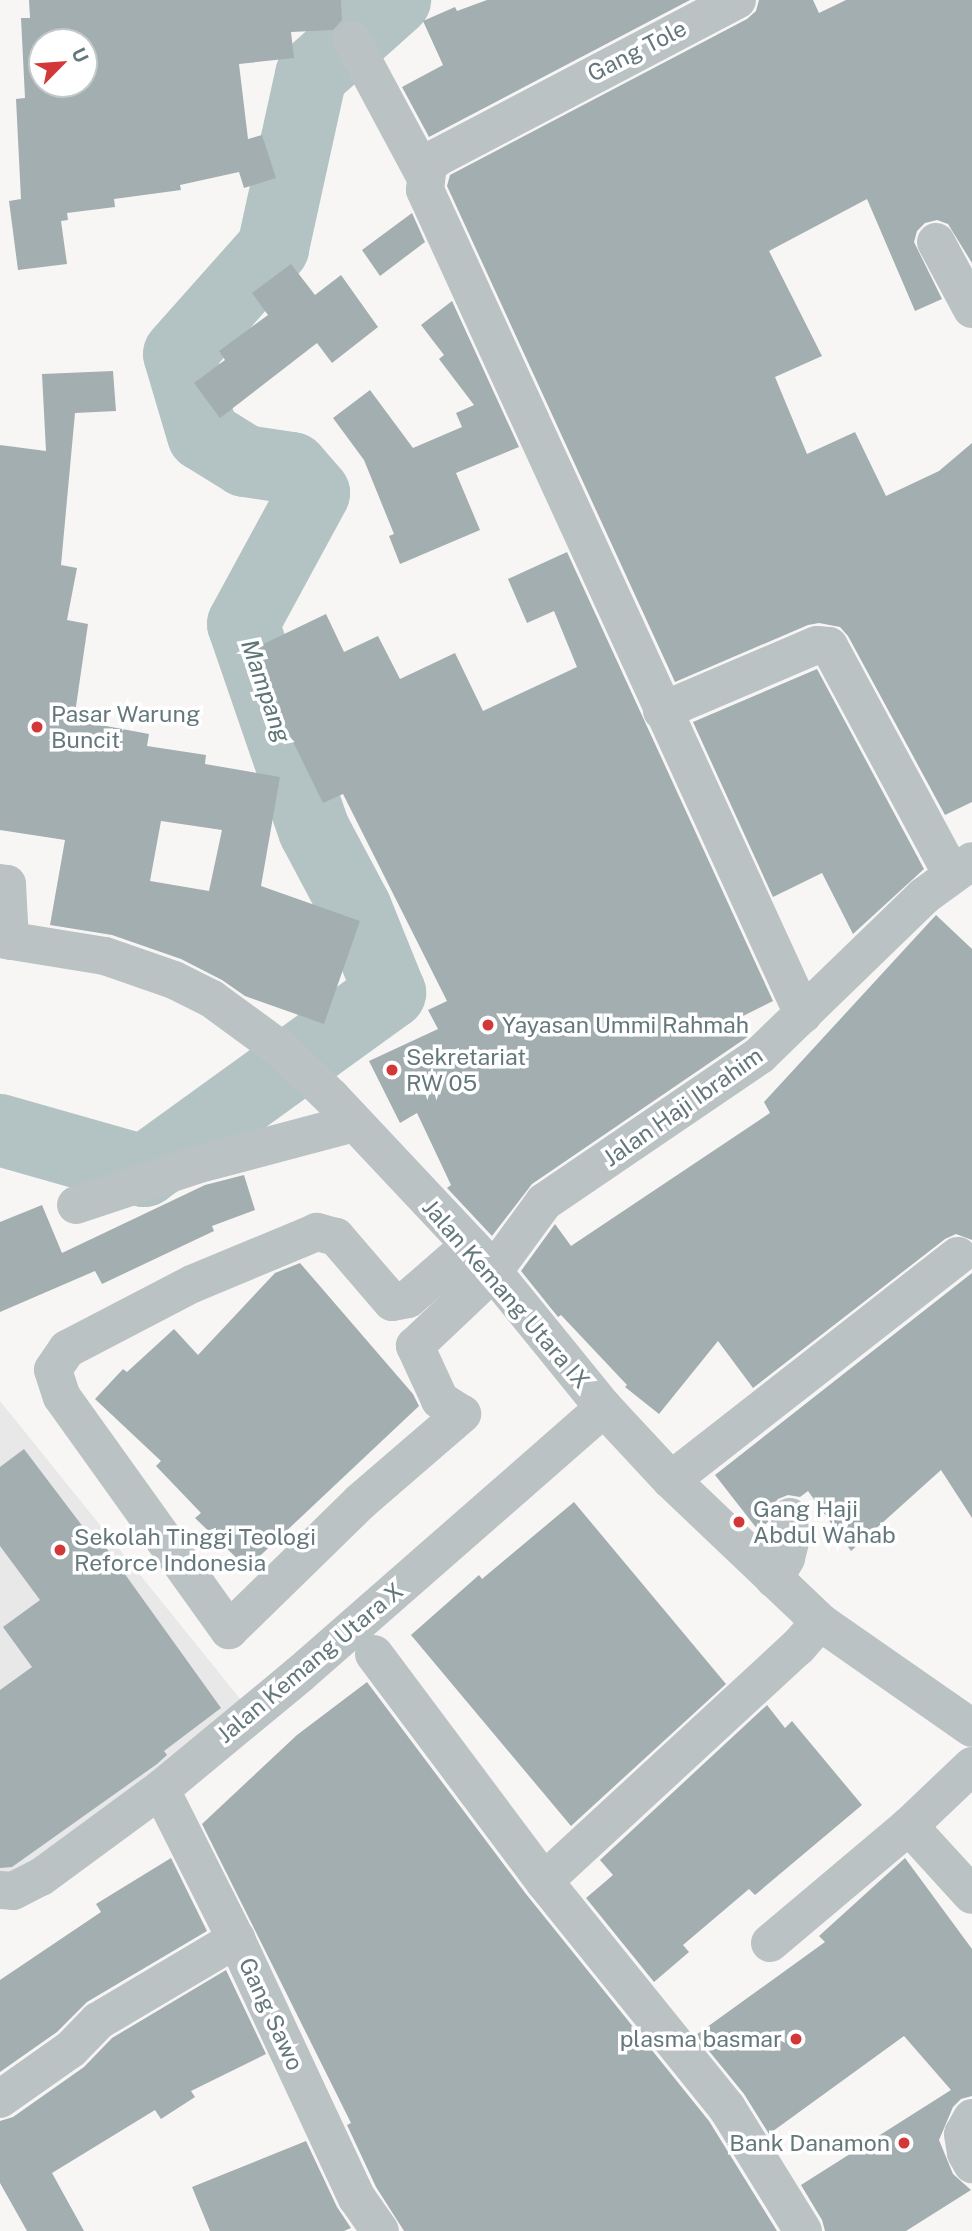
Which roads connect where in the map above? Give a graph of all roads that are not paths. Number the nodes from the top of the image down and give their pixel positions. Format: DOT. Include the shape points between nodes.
graph roads {
  1 [pos="737,0"];
  2 [pos="352,40"];
  3 [pos="425,176"];
  4 [pos="936,242"];
  5 [pos="972,309"];
  6 [pos="662,711"];
  7 [pos="962,867"];
  8 [pos="0,883"];
  9 [pos="5,940"];
  10 [pos="803,1014"];
  11 [pos="342,1110"];
  12 [pos="76,1205"];
  13 [pos="958,1256"];
  14 [pos="482,1259"];
  15 [pos="604,1409"];
  16 [pos="671,1480"];
  17 [pos="790,1517"];
  18 [pos="774,1579"];
  19 [pos="820,1622"];
  20 [pos="374,1654"];
  21 [pos="972,1728"];
  22 [pos="972,1766"];
  23 [pos="164,1797"];
  24 [pos="909,1826"];
  25 [pos="544,1881"];
  26 [pos="0,1890"];
  27 [pos="972,1895"];
  28 [pos="236,1939"];
  29 [pos="770,1943"];
  30 [pos="0,2099"];
  31 [pos="972,2118"];
  32 [pos="972,2164"];
  33 [pos="380,2231"];
  34 [pos="803,2231"];
  1 -- 3 [label="street, Gang Tole" via="438,157 428,165"];
  2 -- 3 [label="street"];
  3 -- 6 [label="street" via="425,190"];
  4 -- 5 [label="street"];
  6 -- 7 [label="street" via="817,645 829,646"];
  6 -- 10 [label="street"];
  7 -- 10 [label="street, Jalan Haji Ibrahim" via="881,935"];
  8 -- 9 [label="street" via="7,884"];
  9 -- 11 [label="street, Jalan Kemang Utara IX" via="105,956 212,999 283,1051"];
  10 -- 14 [label="street, Jalan Haji Ibrahim" via="760,1055 544,1202"];
  11 -- 12 [label="street"];
  11 -- 14 [label="street, Jalan Kemang Utara IX"];
  13 -- 16 [label="street"];
  14 -- 14 [label="street" via="415,1346 440,1400 462,1414 359,1502 229,1630 62,1397 53,1370 67,1349 192,1284 317,1232 336,1237 391,1302 408,1299"];
  14 -- 15 [label="street, Jalan Kemang Utara IX"];
  15 -- 16 [label="street, Jalan Kemang Utara IX"];
  15 -- 26 [label="street, Jalan Kemang Utara X" via="300,1674 160,1789 41,1877 13,1891"];
  16 -- 18 [label="street, Jalan Kemang Utara IX"];
  17 -- 18 [label="street" via="786,1558"];
  18 -- 19 [label="street, Jalan Kemang Utara IX"];
  19 -- 21 [label="street, Jalan Kemang Utara IX"];
  19 -- 25 [label="street"];
  20 -- 25 [label="street"];
  22 -- 24 [label="street"];
  23 -- 28 [label="street, Gang Sawo"];
  24 -- 27 [label="street"];
  24 -- 29 [label="street"];
  25 -- 34 [label="street" via="727,2108"];
  28 -- 30 [label="street" via="98,2021 71,2049"];
  28 -- 33 [label="street, Gang Sawo" via="357,2198"];
  31 -- 32 [label="street" via="962,2134"];
}
